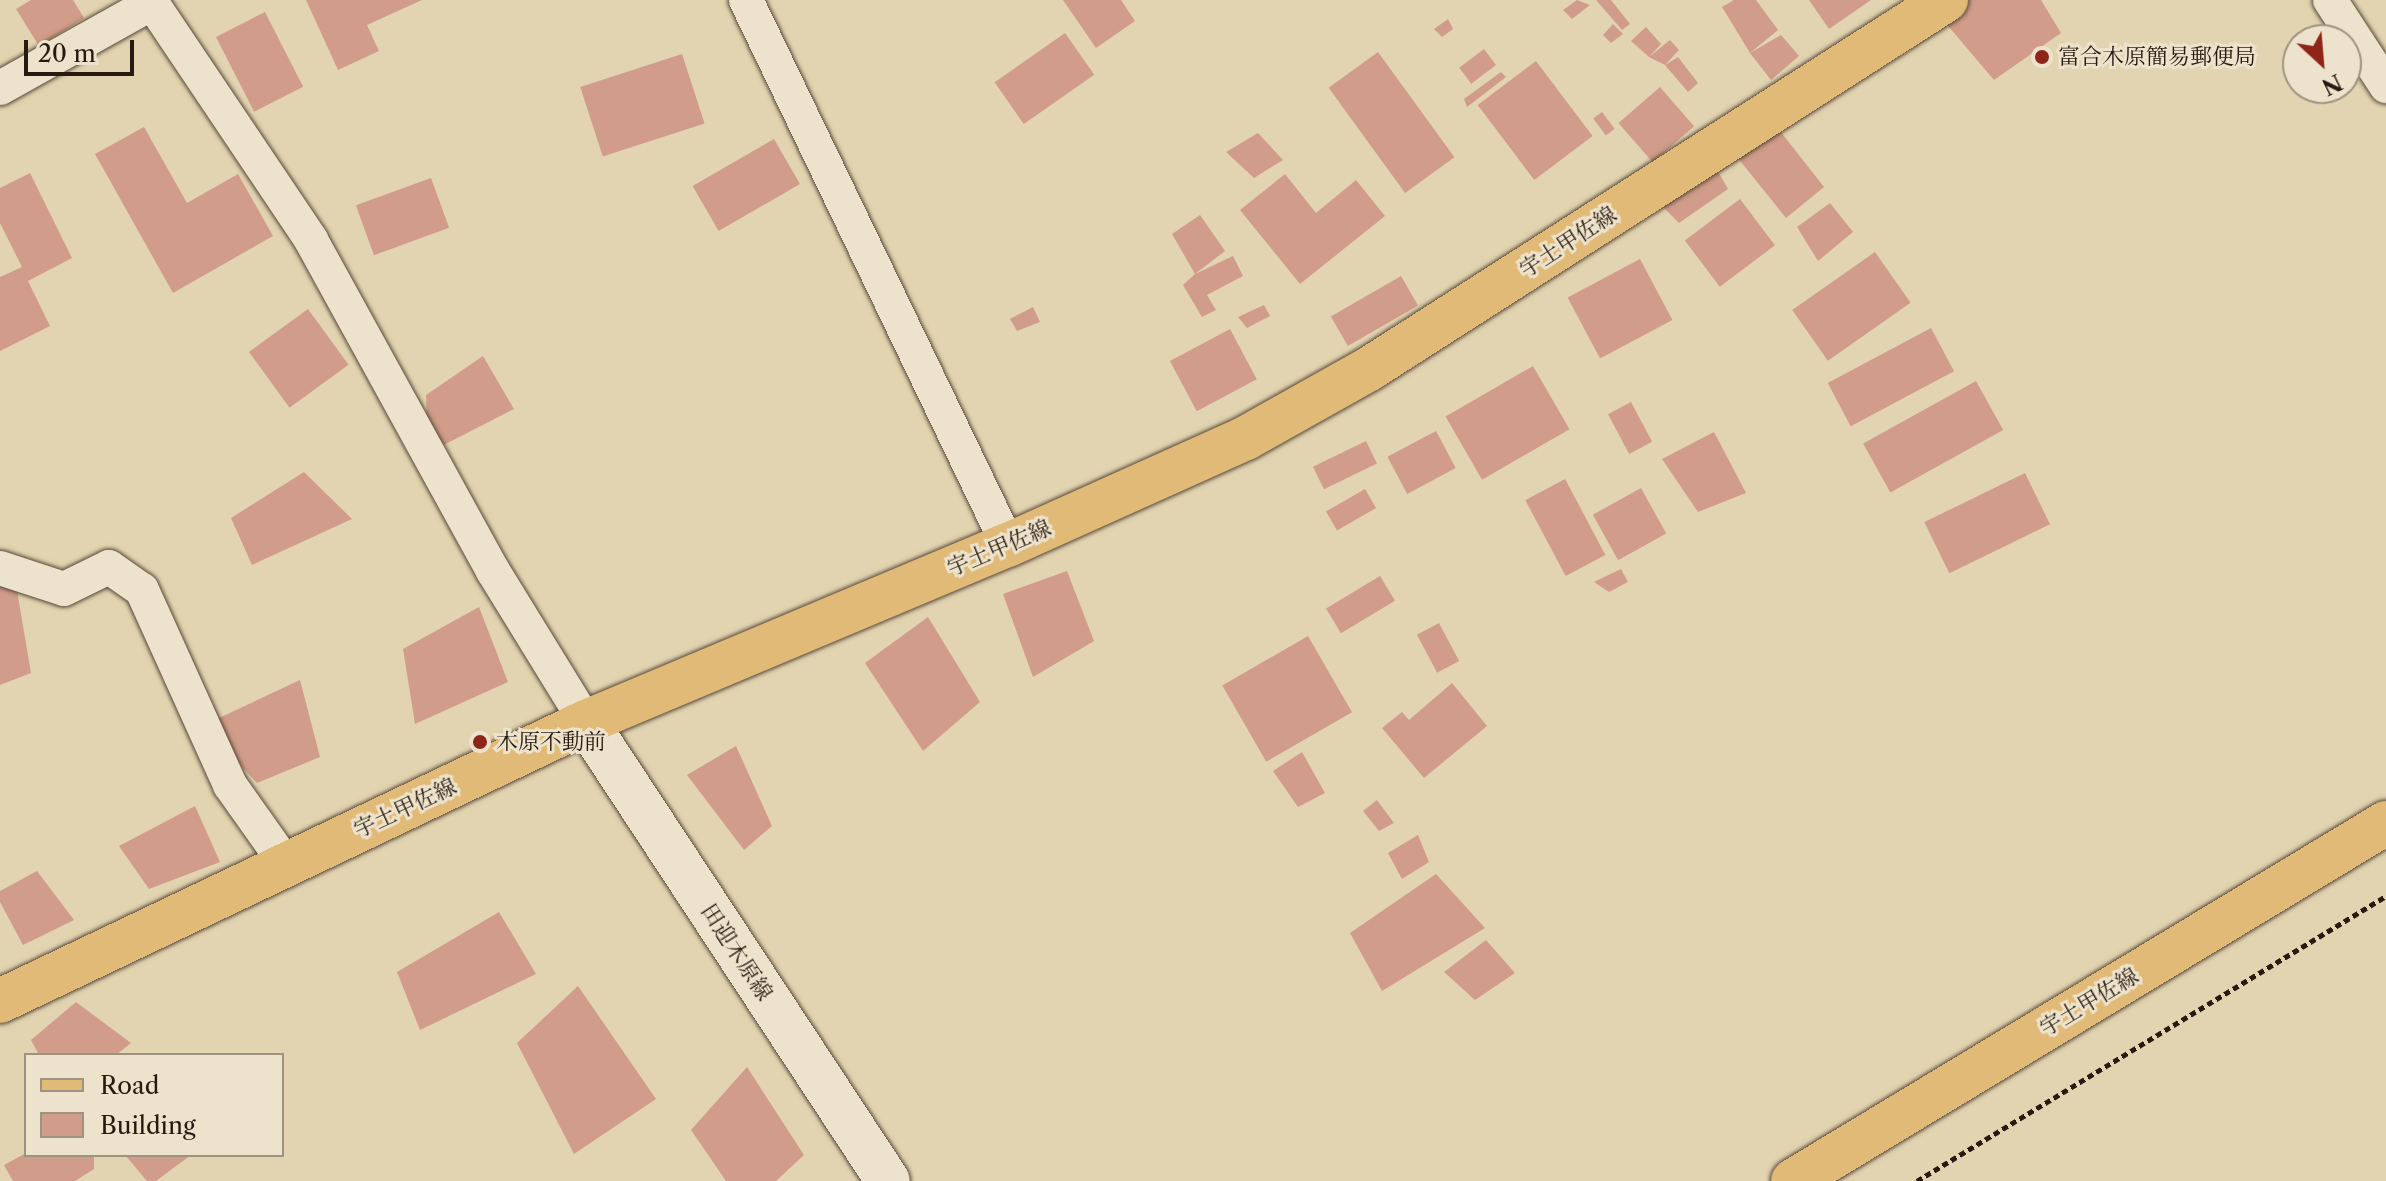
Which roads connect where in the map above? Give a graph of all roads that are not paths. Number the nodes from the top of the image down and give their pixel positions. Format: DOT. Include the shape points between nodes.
graph roads {
  1 [pos="746,0"];
  2 [pos="1946,0"];
  3 [pos="2330,0"];
  4 [pos="151,2"];
  5 [pos="2386,86"];
  6 [pos="0,88"];
  7 [pos="1008,545"];
  8 [pos="0,568"];
  9 [pos="586,722"];
  10 [pos="2386,823"];
  11 [pos="286,864"];
  12 [pos="0,1001"];
  13 [pos="888,1181"];
  14 [pos="1793,1181"];
  1 -- 7 [label="street"];
  2 -- 7 [label="main road, 宇土甲佐線" via="1369,369 1246,438"];
  3 -- 5 [label="street"];
  4 -- 6 [label="street"];
  4 -- 9 [label="street" via="311,240 493,571"];
  7 -- 9 [label="main road, 宇土甲佐線"];
  8 -- 11 [label="street" via="64,589 109,567 142,590 230,785"];
  9 -- 11 [label="main road, 宇土甲佐線"];
  9 -- 13 [label="main road, 田迎木原線"];
  10 -- 14 [label="main road, 宇土甲佐線"];
  11 -- 12 [label="main road, 宇土甲佐線"];
}
